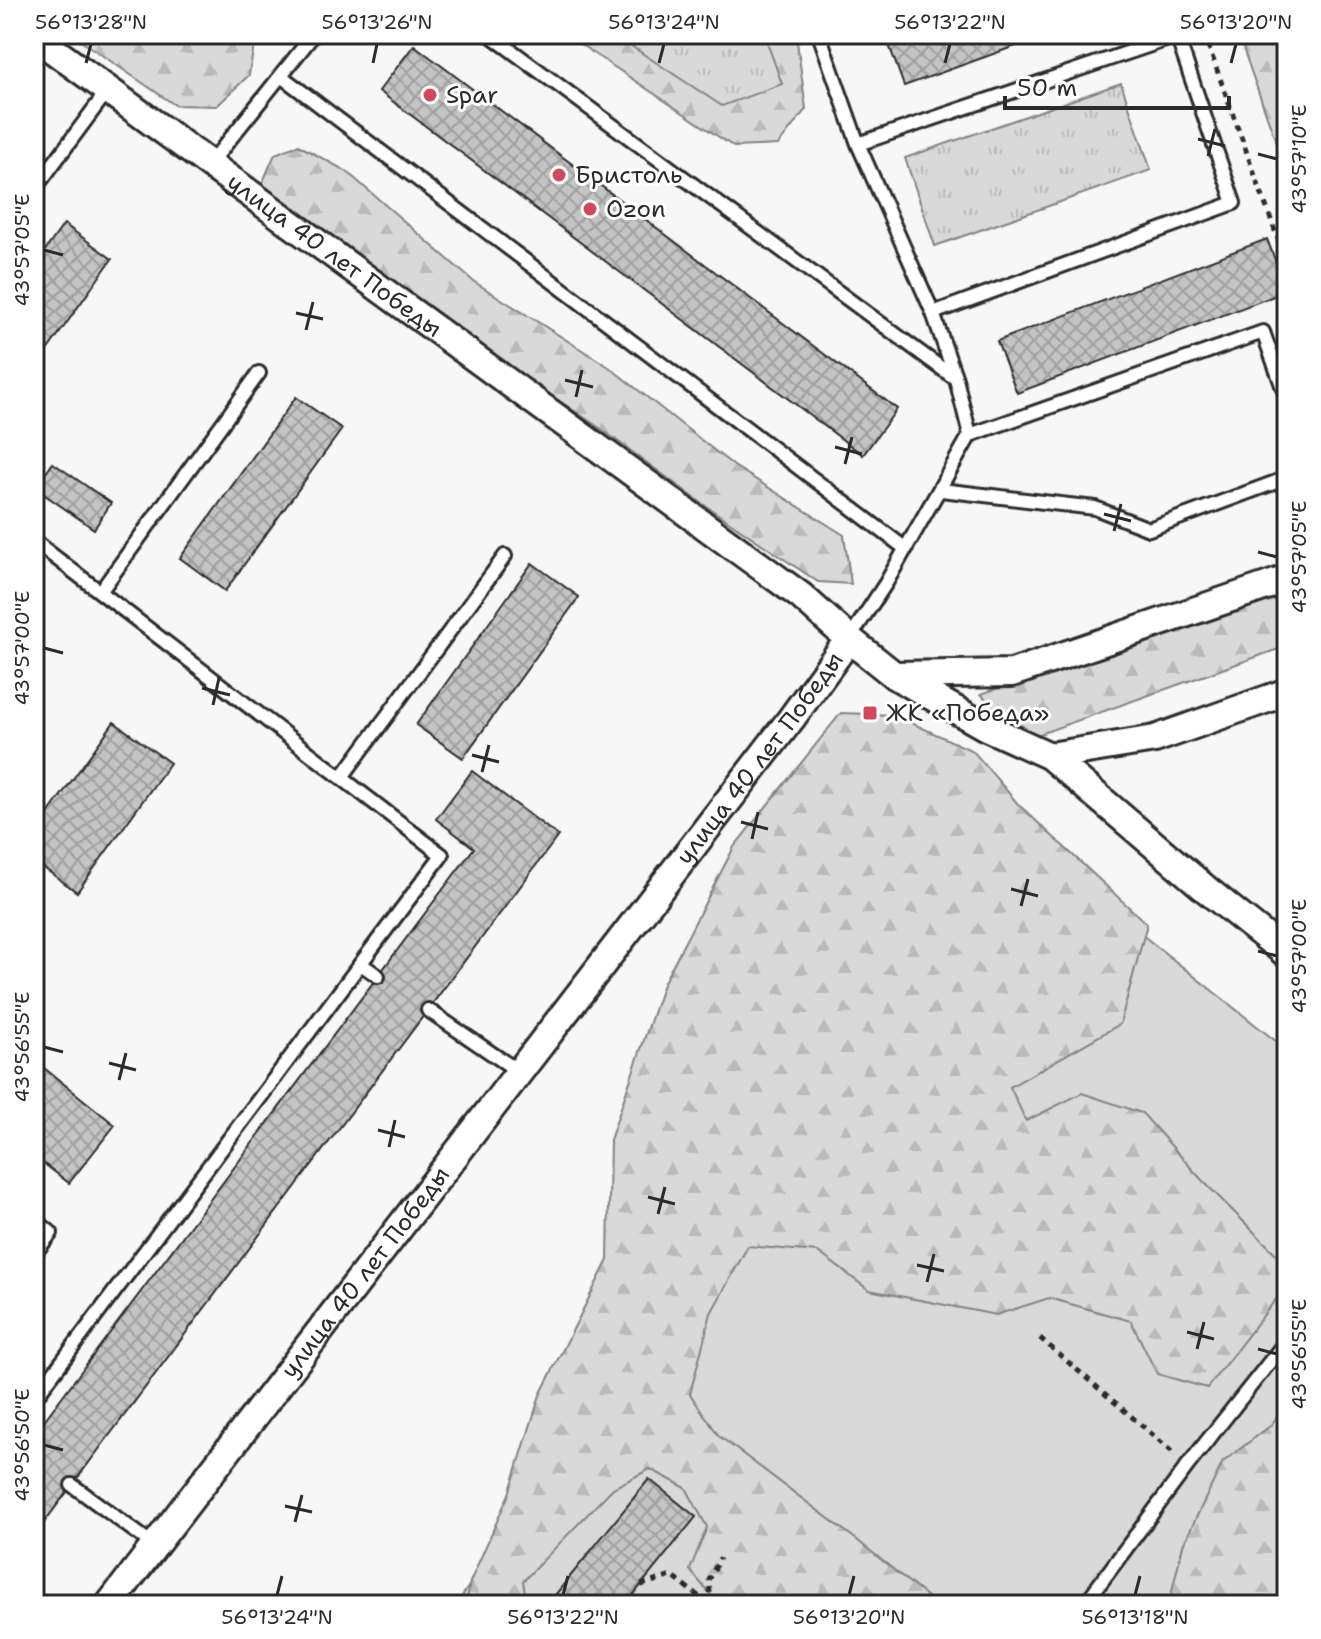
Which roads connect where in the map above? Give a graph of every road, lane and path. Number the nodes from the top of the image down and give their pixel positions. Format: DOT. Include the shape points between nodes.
graph roads {
  1 [pos="315,34"];
  2 [pos="489,34"];
  3 [pos="819,34"];
  4 [pos="1204,34"];
  5 [pos="34,36"];
  6 [pos="281,76"];
  7 [pos="108,90"];
  8 [pos="858,144"];
  9 [pos="210,164"];
  10 [pos="34,190"];
  11 [pos="1287,264"];
  12 [pos="933,313"];
  13 [pos="259,373"];
  14 [pos="956,379"];
  15 [pos="1287,399"];
  16 [pos="970,435"];
  17 [pos="1287,478"];
  18 [pos="941,490"];
  19 [pos="34,541"];
  20 [pos="906,549"];
  21 [pos="505,556"];
  22 [pos="1287,579"];
  23 [pos="100,592"];
  24 [pos="849,639"];
  25 [pos="894,675"];
  26 [pos="1279,695"];
  27 [pos="1050,756"];
  28 [pos="342,777"];
  29 [pos="1287,954"];
  30 [pos="361,964"];
  31 [pos="378,976"];
  32 [pos="428,1010"];
  33 [pos="519,1072"];
  34 [pos="34,1219"];
  35 [pos="34,1254"];
  36 [pos="1040,1338"];
  37 [pos="1287,1340"];
  38 [pos="34,1399"];
  39 [pos="1188,1465"];
  40 [pos="72,1485"];
  41 [pos="155,1546"];
  42 [pos="720,1558"];
  43 [pos="641,1585"];
  44 [pos="109,1605"];
  45 [pos="711,1605"];
  46 [pos="1084,1605"];
  1 -- 6 [label="lane"];
  2 -- 14 [label="lane"];
  3 -- 8 [label="lane"];
  4 -- 11 [label="path"];
  5 -- 7 [label="street, улица 40 лет Победы"];
  6 -- 9 [label="lane"];
  6 -- 20 [label="lane"];
  7 -- 9 [label="street, улица 40 лет Победы"];
  7 -- 10 [label="lane"];
  8 -- 12 [label="lane"];
  8 -- 12 [label="lane" via="1177,36 1234,203"];
  9 -- 24 [label="street, улица 40 лет Победы" via="801,596"];
  12 -- 14 [label="lane"];
  13 -- 23 [label="lane"];
  14 -- 16 [label="lane"];
  15 -- 16 [label="lane" via="1263,332"];
  16 -- 18 [label="lane"];
  17 -- 18 [label="lane" via="1149,529 1095,508"];
  18 -- 20 [label="lane"];
  19 -- 23 [label="lane"];
  20 -- 24 [label="lane"];
  21 -- 28 [label="lane"];
  22 -- 25 [label="street" via="1012,673"];
  23 -- 28 [label="lane"];
  24 -- 25 [label="street"];
  24 -- 33 [label="street, улица 40 лет Победы"];
  25 -- 27 [label="street"];
  26 -- 27 [label="street" via="1155,739"];
  27 -- 29 [label="street"];
  28 -- 30 [label="lane" via="442,855"];
  30 -- 31 [label="lane"];
  30 -- 38 [label="lane"];
  32 -- 33 [label="lane"];
  33 -- 41 [label="street, улица 40 лет Победы"];
  34 -- 35 [label="lane" via="51,1233"];
  36 -- 39 [label="path"];
  37 -- 39 [label="lane"];
  39 -- 46 [label="lane"];
  40 -- 41 [label="lane"];
  41 -- 44 [label="street, улица 40 лет Победы"];
  42 -- 45 [label="path" via="709,1580"];
  43 -- 45 [label="path" via="672,1576"];
}
